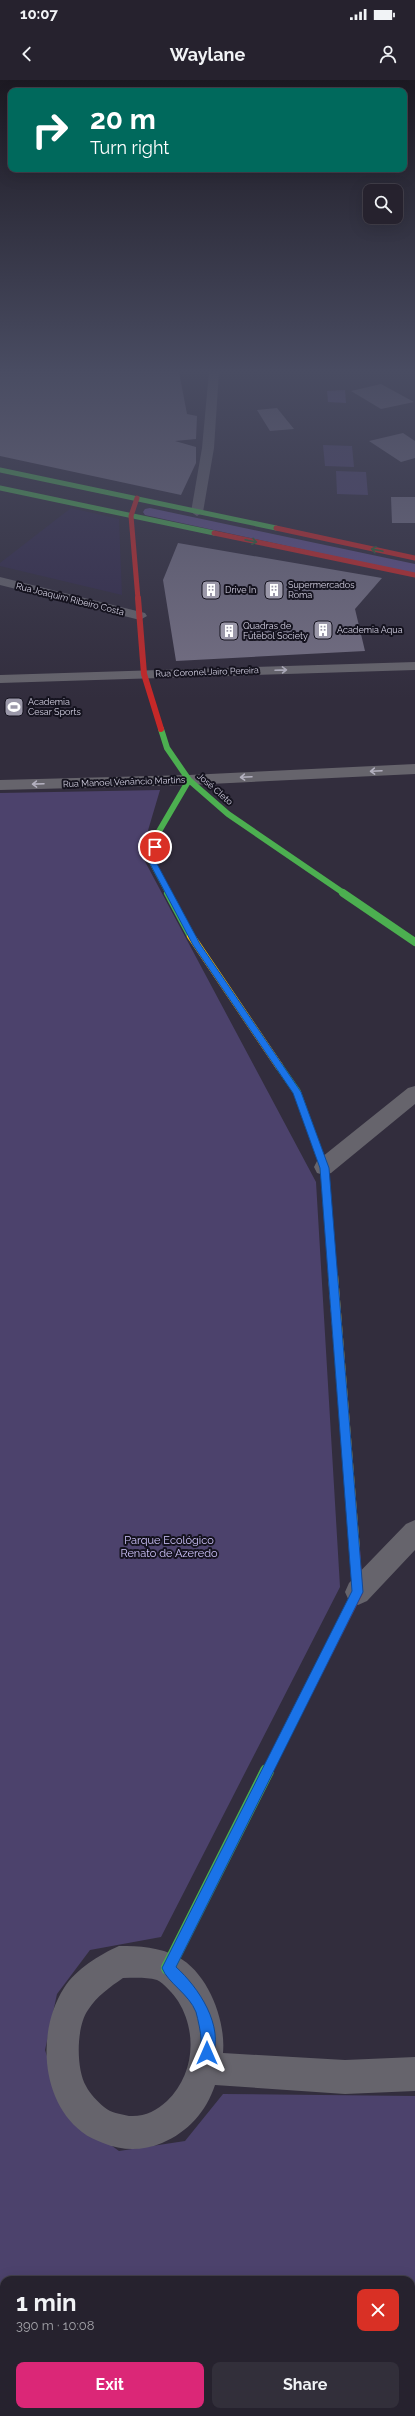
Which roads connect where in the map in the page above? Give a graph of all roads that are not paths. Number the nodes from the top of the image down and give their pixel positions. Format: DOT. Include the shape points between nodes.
graph roads {
  1 [pos="54,481"];
  2 [pos="202,481"];
  3 [pos="0,488"];
  4 [pos="137,498"];
  5 [pos="197,512"];
  6 [pos="131,516"];
  7 [pos="415,558"];
  8 [pos="415,575"];
  9 [pos="0,581"];
  10 [pos="140,616"];
  11 [pos="415,666"];
  12 [pos="144,674"];
  13 [pos="0,679"];
  14 [pos="415,769"];
  15 [pos="189,780"];
  16 [pos="0,785"];
  17 [pos="415,942"];
  18 [pos="415,1093"];
  19 [pos="324,1168"];
  20 [pos="415,1532"];
  21 [pos="358,1592"];
  22 [pos="168,1968"];
  23 [pos="206,2068"];
  24 [pos="415,2074"];
  1 -- 4 [label="street"];
  2 -- 5 [label="street"];
  3 -- 6 [label="street"];
  4 -- 5 [label="street"];
  4 -- 6 [label="street"];
  7 -- 5 [label="street, one-way"];
  6 -- 8 [label="street, one-way"];
  6 -- 10 [label="street, José Cleto"];
  9 -- 10 [label="street, Rua Joaquim Ribeiro Costa"];
  10 -- 12 [label="street, José Cleto"];
  12 -- 11 [label="street, Rua Coronel Jairo Pereira, one-way"];
  12 -- 13 [label="street, Rua Coronel Jairo Pereira"];
  12 -- 15 [label="street, José Cleto" via="167,748"];
  14 -- 15 [label="street, Rua Manoel Venâncio Martins, one-way"];
  15 -- 16 [label="street, Rua Manoel Venâncio Martins, one-way"];
  15 -- 17 [label="street, José Cleto" via="228,814"];
  15 -- 19 [label="street" via="158,833 152,862 196,945 297,1092"];
  18 -- 19 [label="street"];
  19 -- 21 [label="street"];
  20 -- 21 [label="street"];
  21 -- 22 [label="street"];
  22 -- 23 [label="street" via="187,1986 202,2010 208,2038"];
  22 -- 23 [label="street" via="140,1962 119,1962 93,1979 75,2000 65,2028 64,2048 64,2069 73,2096 91,2118 110,2129 135,2134 161,2128 184,2111 200,2086"];
  23 -- 24 [label="street" via="344,2078"];
}
